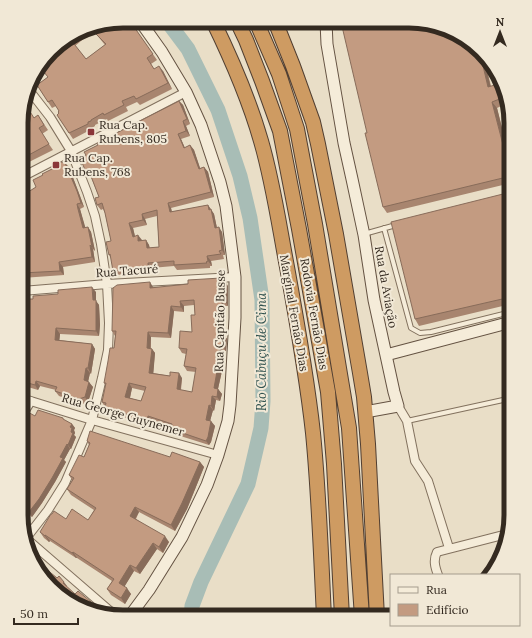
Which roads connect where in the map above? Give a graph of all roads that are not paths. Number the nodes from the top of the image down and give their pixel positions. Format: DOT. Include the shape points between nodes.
graph roads {
  1 [pos="145,28"];
  2 [pos="216,28"];
  3 [pos="240,28"];
  4 [pos="259,28"];
  5 [pos="277,28"];
  6 [pos="326,28"];
  7 [pos="186,92"];
  8 [pos="32,95"];
  9 [pos="71,151"];
  10 [pos="28,174"];
  11 [pos="398,224"];
  12 [pos="384,228"];
  13 [pos="364,234"];
  14 [pos="235,277"];
  15 [pos="107,284"];
  16 [pos="28,291"];
  17 [pos="504,314"];
  18 [pos="504,324"];
  19 [pos="386,355"];
  20 [pos="28,400"];
  21 [pos="504,400"];
  22 [pos="31,401"];
  23 [pos="28,406"];
  24 [pos="398,406"];
  25 [pos="366,412"];
  26 [pos="92,420"];
  27 [pos="407,421"];
  28 [pos="218,455"];
  29 [pos="30,533"];
  30 [pos="501,535"];
  31 [pos="33,544"];
  32 [pos="447,549"];
  33 [pos="438,574"];
  34 [pos="107,608"];
  35 [pos="134,610"];
  36 [pos="324,610"];
  37 [pos="342,610"];
  38 [pos="362,610"];
  39 [pos="377,610"];
  1 -- 7 [label="street, Rua Capitão Busse"];
  2 -- 36 [label="highway, Marginal Fernão Dias" via="246,96 261,142 294,304 311,416"];
  3 -- 37 [label="highway, Rodovia Fernão Dias" via="280,131 301,236 329,400"];
  4 -- 38 [label="highway, Rodovia Fernão Dias" via="279,74 297,129 315,224 349,428"];
  5 -- 25 [label="highway" via="313,122 336,234"];
  6 -- 13 [label="street, Rua da Aviação" via="344,143"];
  7 -- 9 [label="street"];
  7 -- 14 [label="street, Rua Capitão Busse" via="201,124 220,182 226,206"];
  8 -- 9 [label="street"];
  9 -- 10 [label="street"];
  9 -- 15 [label="street" via="95,216"];
  11 -- 12 [label="lane"];
  12 -- 13 [label="lane"];
  12 -- 17 [label="lane" via="411,328 420,333 431,332"];
  13 -- 19 [label="street, Rua da Aviação"];
  14 -- 15 [label="street, Rua Tacuré"];
  14 -- 28 [label="street, Rua Capitão Busse" via="230,405"];
  15 -- 16 [label="street, Rua Tacuré"];
  15 -- 26 [label="street" via="108,350"];
  18 -- 19 [label="street"];
  19 -- 24 [label="street, Rua da Aviação"];
  20 -- 22 [label="street, Rua George Guynemer"];
  21 -- 27 [label="lane"];
  22 -- 23 [label="street"];
  22 -- 26 [label="street, Rua George Guynemer"];
  24 -- 25 [label="street"];
  24 -- 27 [label="street, Rua da Aviação"];
  25 -- 39 [label="highway"];
  26 -- 28 [label="street, Rua George Guynemer"];
  26 -- 29 [label="street" via="64,483"];
  27 -- 32 [label="street, Rua da Aviação" via="415,461 428,481"];
  28 -- 35 [label="street, Rua Capitão Busse" via="182,538"];
  30 -- 32 [label="street"];
  31 -- 34 [label="street"];
  32 -- 33 [label="street" via="437,552 434,565"];
}
